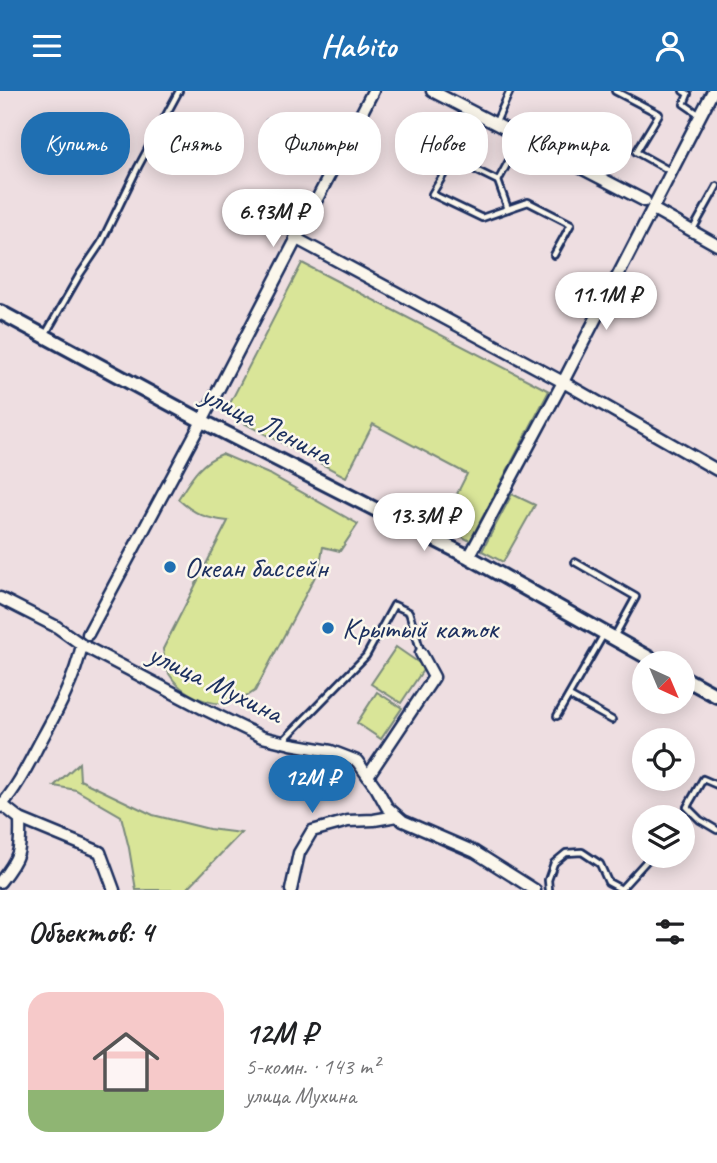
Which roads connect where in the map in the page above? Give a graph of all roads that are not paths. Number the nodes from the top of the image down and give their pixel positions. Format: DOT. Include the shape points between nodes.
graph roads {
  1 [pos="179,91"];
  2 [pos="373,91"];
  3 [pos="432,91"];
  4 [pos="510,91"];
  5 [pos="615,91"];
  6 [pos="682,91"];
  7 [pos="713,91"];
  8 [pos="362,112"];
  9 [pos="701,115"];
  10 [pos="495,124"];
  11 [pos="502,128"];
  12 [pos="671,171"];
  13 [pos="502,174"];
  14 [pos="329,175"];
  15 [pos="592,175"];
  16 [pos="498,181"];
  17 [pos="717,186"];
  18 [pos="649,205"];
  19 [pos="508,208"];
  20 [pos="692,231"];
  21 [pos="295,238"];
  22 [pos="717,245"];
  23 [pos="555,255"];
  24 [pos="0,312"];
  25 [pos="45,335"];
  26 [pos="563,382"];
  27 [pos="202,421"];
  28 [pos="717,470"];
  29 [pos="469,557"];
  30 [pos="575,562"];
  31 [pos="0,598"];
  32 [pos="88,634"];
  33 [pos="609,636"];
  34 [pos="82,645"];
  35 [pos="636,651"];
  36 [pos="421,653"];
  37 [pos="695,684"];
  38 [pos="569,696"];
  39 [pos="717,696"];
  40 [pos="557,716"];
  41 [pos="612,720"];
  42 [pos="282,742"];
  43 [pos="368,776"];
  44 [pos="717,785"];
  45 [pos="1,805"];
  46 [pos="397,816"];
  47 [pos="20,818"];
  48 [pos="717,829"];
  49 [pos="640,868"];
  50 [pos="0,882"];
  51 [pos="621,889"];
  52 [pos="114,890"];
  53 [pos="291,890"];
  54 [pos="536,890"];
  55 [pos="549,890"];
  1 -- 25 [label="lane" via="101,243"];
  2 -- 8 [label="street"];
  3 -- 10 [label="street"];
  4 -- 10 [label="lane"];
  5 -- 12 [label="lane" via="659,114 636,152"];
  6 -- 9 [label="lane" via="688,94 684,104"];
  7 -- 9 [label="street"];
  9 -- 12 [label="street"];
  10 -- 11 [label="street"];
  12 -- 18 [label="street"];
  13 -- 16 [label="lane"];
  14 -- 21 [label="street"];
  15 -- 18 [label="street"];
  16 -- 19 [label="lane"];
  16 -- 19 [label="lane" via="453,159 432,194 482,218"];
  17 -- 20 [label="lane"];
  18 -- 20 [label="street"];
  18 -- 26 [label="street"];
  19 -- 23 [label="lane" via="528,202 570,224"];
  20 -- 22 [label="street"];
  21 -- 26 [label="street"];
  21 -- 27 [label="street"];
  24 -- 25 [label="main road, улица Ленина"];
  25 -- 27 [label="main road, улица Ленина"];
  26 -- 28 [label="street"];
  26 -- 29 [label="street"];
  27 -- 29 [label="main road, улица Ленина"];
  27 -- 32 [label="street"];
  29 -- 33 [label="main road, улица Ленина"];
  30 -- 33 [label="lane" via="636,597"];
  31 -- 34 [label="street, улица Мухина"];
  33 -- 35 [label="main road, улица Ленина"];
  33 -- 38 [label="lane"];
  34 -- 42 [label="street, улица Мухина" via="204,709"];
  34 -- 45 [label="street" via="77,669 57,710"];
  36 -- 42 [label="lane" via="409,612 394,605 366,656"];
  36 -- 43 [label="street" via="434,677"];
  37 -- 39 [label="main road"];
  38 -- 40 [label="lane"];
  38 -- 41 [label="lane"];
  42 -- 43 [label="street, улица Мухина" via="357,761"];
  43 -- 46 [label="street, улица Мухина"];
  44 -- 48 [label="lane" via="703,779 687,807"];
  45 -- 47 [label="street"];
  46 -- 53 [label="street" via="348,821 312,831 299,853"];
  46 -- 54 [label="street, улица Мухина" via="475,852"];
  47 -- 50 [label="street" via="16,862"];
  47 -- 52 [label="street" via="100,852"];
  49 -- 51 [label="lane"];
  51 -- 55 [label="lane" via="608,882 600,864 582,852 566,853 554,863"];
}
